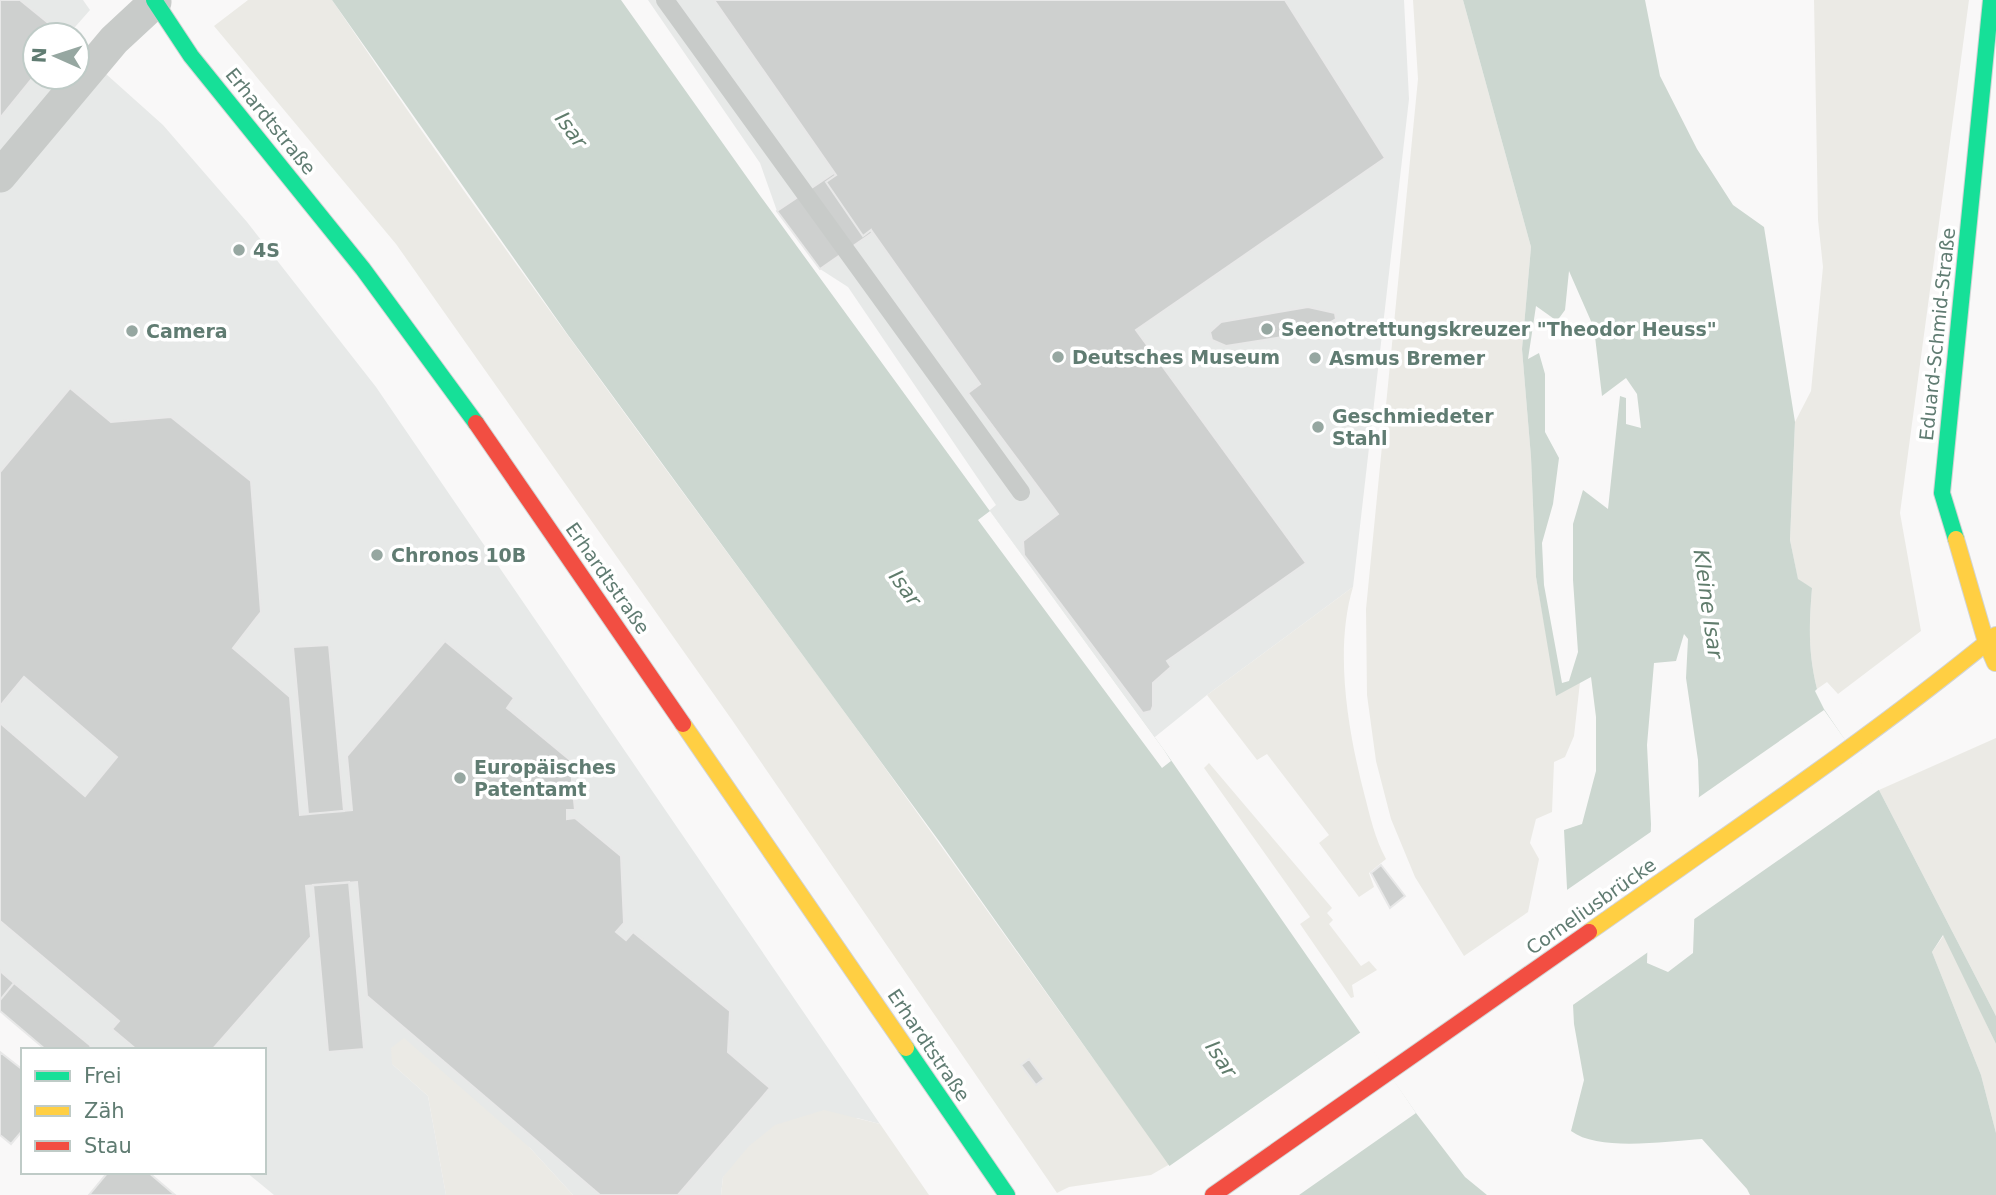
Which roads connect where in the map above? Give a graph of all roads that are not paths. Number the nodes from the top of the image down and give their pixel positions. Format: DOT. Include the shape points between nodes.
graph roads {
  1 [pos="665,0"];
  2 [pos="1991,0"];
  3 [pos="156,1"];
  4 [pos="0,176"];
  5 [pos="1021,492"];
  6 [pos="1991,639"];
  7 [pos="1996,665"];
  8 [pos="1007,1195"];
  9 [pos="1213,1195"];
  1 -- 5 [label="lane"];
  2 -- 6 [label="street, Eduard-Schmid-Straße" via="1942,492"];
  3 -- 4 [label="street" via="114,40"];
  3 -- 8 [label="street, Erhardtstraße" via="191,56 363,269 449,384"];
  6 -- 7 [label="street, Eduard-Schmid-Straße"];
  6 -- 9 [label="street, Corneliusbrücke" via="1849,747 1495,1000"];
}
